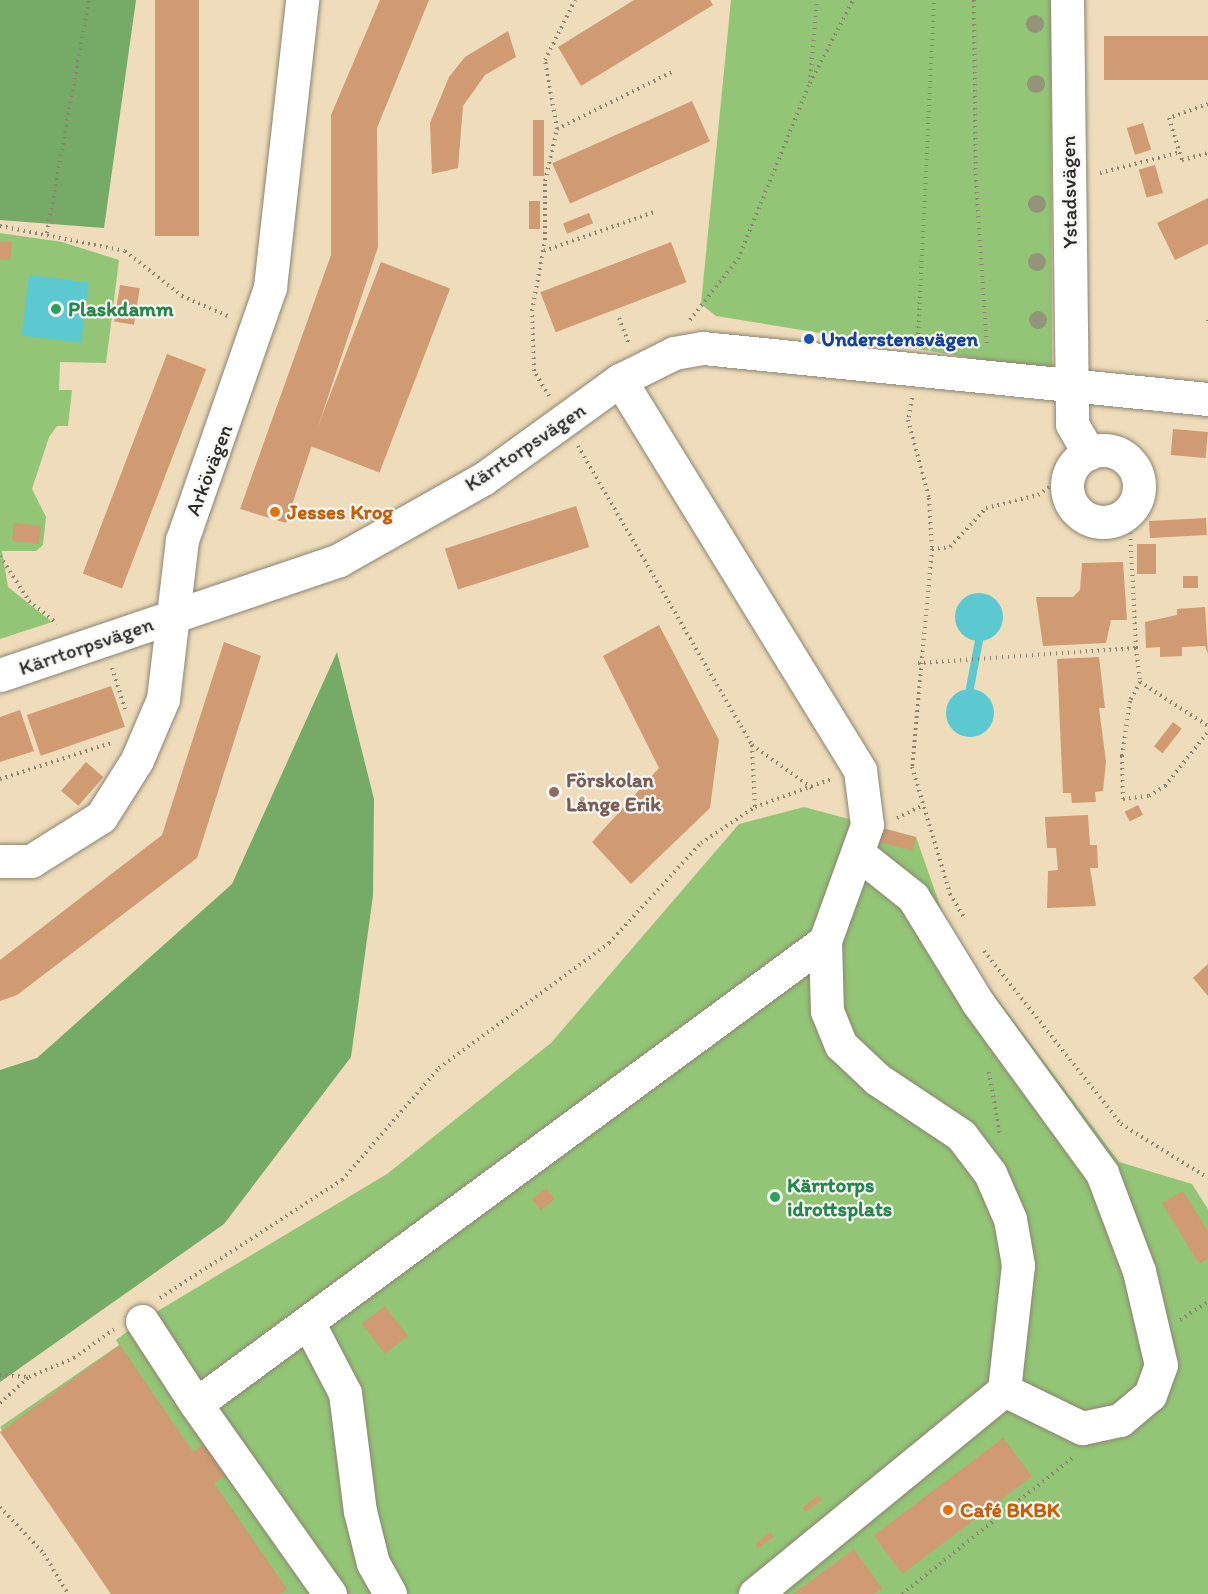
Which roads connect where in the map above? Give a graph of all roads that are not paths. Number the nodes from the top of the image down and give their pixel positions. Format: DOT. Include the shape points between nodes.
graph roads {
  1 [pos="302,0"];
  2 [pos="1067,0"];
  3 [pos="620,380"];
  4 [pos="1072,384"];
  5 [pos="1208,399"];
  6 [pos="1079,463"];
  7 [pos="169,617"];
  8 [pos="0,675"];
  9 [pos="859,854"];
  10 [pos="0,861"];
  11 [pos="825,941"];
  12 [pos="138,1316"];
  13 [pos="309,1322"];
  14 [pos="1004,1390"];
  15 [pos="196,1404"];
  16 [pos="330,1594"];
  17 [pos="390,1594"];
  18 [pos="755,1594"];
  1 -- 7 [label="street, Arkövägen" via="270,287 182,540"];
  2 -- 4 [label="street, Ystadsvägen"];
  3 -- 4 [label="street, Kärrtorpsvägen" via="652,361 703,348 989,379"];
  3 -- 7 [label="street, Kärrtorpsvägen" via="483,479 339,560"];
  3 -- 9 [label="street" via="860,770 868,811"];
  4 -- 5 [label="street"];
  4 -- 6 [label="street" via="1072,424"];
  6 -- 6 [label="street" via="1119,454 1135,469 1139,491 1129,512 1107,522 1084,516 1069,497"];
  7 -- 8 [label="street, Kärrtorpsvägen"];
  7 -- 10 [label="street, Arkövägen" via="163,699 101,817 31,861"];
  9 -- 11 [label="street"];
  9 -- 14 [label="street" via="913,897 978,1003 1082,1140 1119,1210 1139,1270 1161,1365 1150,1395 1119,1420 1082,1428"];
  11 -- 13 [label="street"];
  11 -- 14 [label="street" via="827,1011 841,1045 877,1078 961,1135 990,1173 1010,1219 1018,1265"];
  12 -- 15 [label="street"];
  13 -- 15 [label="street"];
  13 -- 17 [label="street" via="345,1393 360,1511 373,1563"];
  14 -- 18 [label="street"];
  15 -- 16 [label="street"];
}
